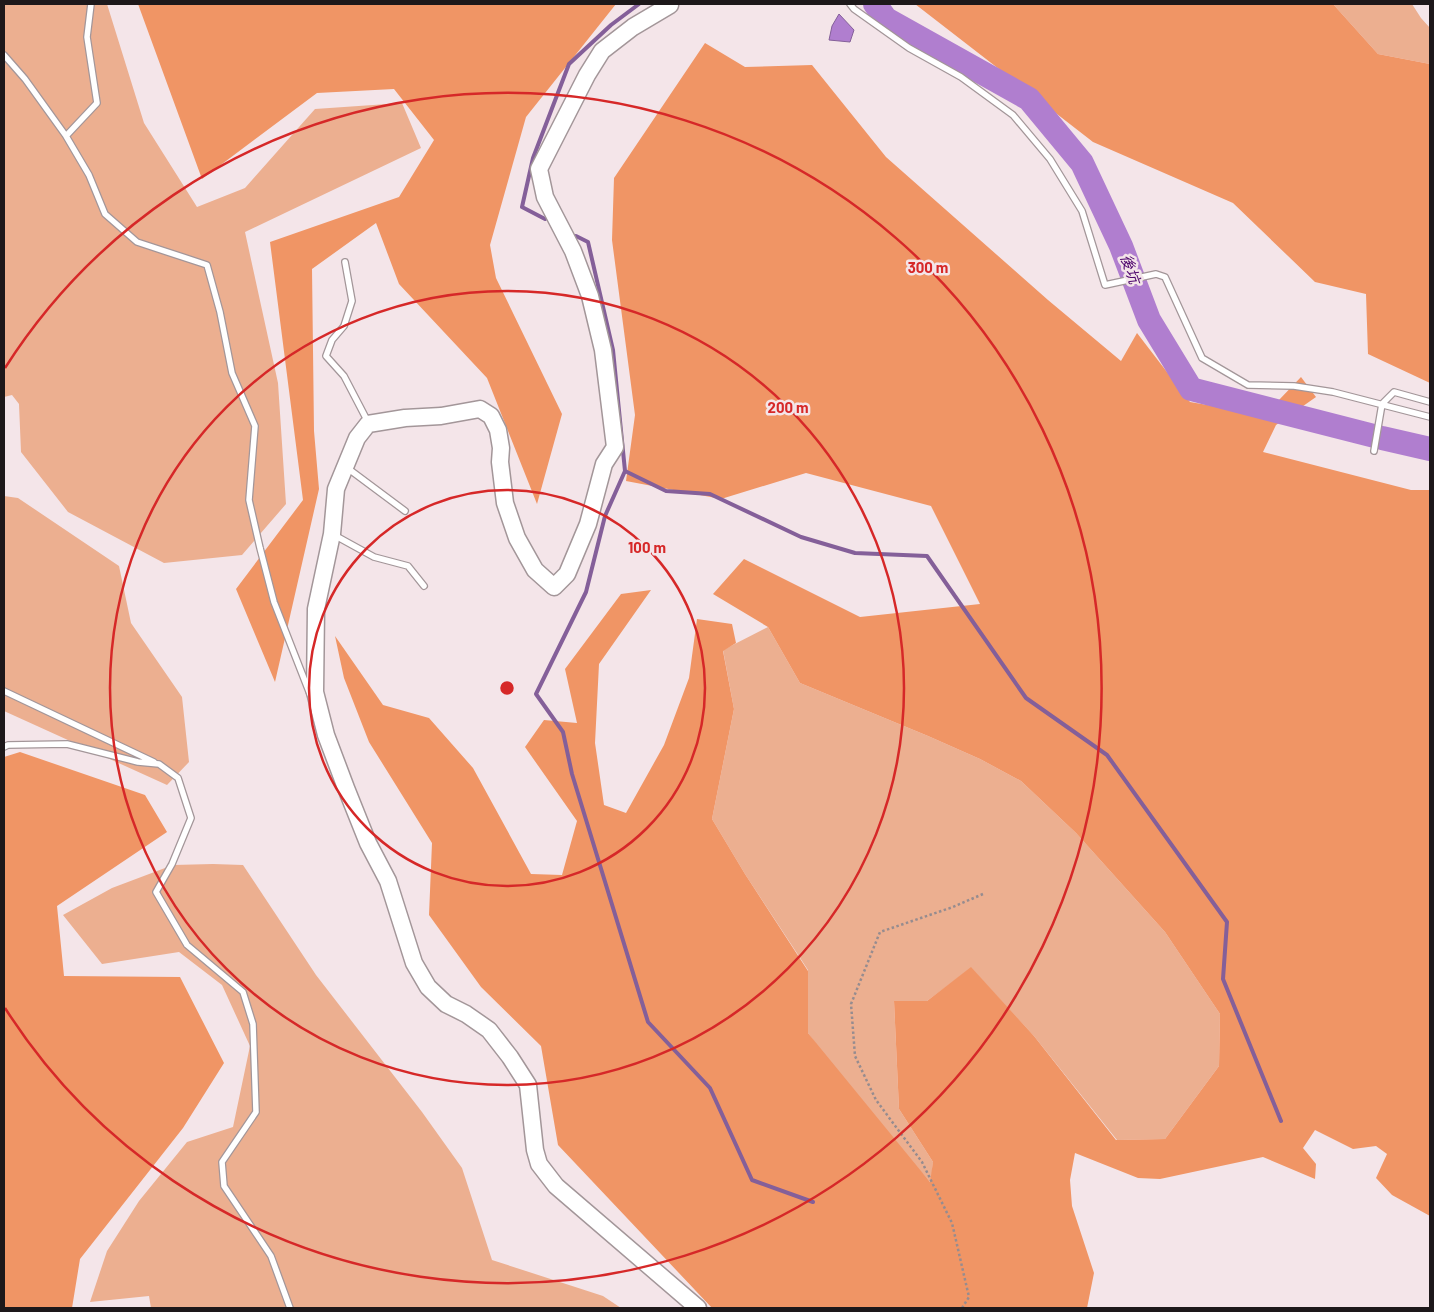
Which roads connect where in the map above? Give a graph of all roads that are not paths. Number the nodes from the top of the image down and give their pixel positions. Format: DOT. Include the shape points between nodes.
graph roads {
  1 [pos="92,4"];
  2 [pos="670,4"];
  3 [pos="850,4"];
  4 [pos="4,55"];
  5 [pos="66,136"];
  6 [pos="345,262"];
  7 [pos="1430,402"];
  8 [pos="1382,404"];
  9 [pos="1430,417"];
  10 [pos="368,424"];
  11 [pos="1374,451"];
  12 [pos="345,465"];
  13 [pos="405,511"];
  14 [pos="332,534"];
  15 [pos="424,586"];
  16 [pos="4,691"];
  17 [pos="326,735"];
  18 [pos="4,747"];
  19 [pos="159,764"];
  20 [pos="290,1308"];
  21 [pos="698,1308"];
  1 -- 5 [label="lane" via="87,38 97,103"];
  2 -- 10 [label="street" via="602,51 539,169 545,197 573,251 590,296 603,350 615,447 604,464 588,524 567,574 554,587 535,570 518,538 505,503 500,462 502,448 491,416 480,409"];
  3 -- 8 [label="lane" via="909,48 961,77 1013,115 1050,159 1082,211 1105,285 1156,274 1165,277 1202,358 1248,385 1294,386"];
  4 -- 5 [label="lane"];
  5 -- 17 [label="lane" via="89,175 104,214 137,242 207,265 232,373 255,426 249,500 260,548 274,602"];
  6 -- 10 [label="lane" via="352,301 344,326 332,340 326,356 344,376"];
  7 -- 8 [label="lane" via="1394,392"];
  8 -- 9 [label="lane"];
  8 -- 11 [label="lane"];
  10 -- 12 [label="street" via="357,438"];
  12 -- 13 [label="lane"];
  12 -- 14 [label="street" via="336,489"];
  14 -- 15 [label="lane" via="374,557 408,566"];
  14 -- 17 [label="street" via="316,609 315,692"];
  16 -- 19 [label="lane"];
  17 -- 21 [label="street" via="368,843 388,881 414,963 428,987 446,1004 488,1030 528,1085 539,1164 556,1186"];
  18 -- 19 [label="lane" via="67,744 138,762"];
  19 -- 20 [label="lane" via="178,778 191,818 156,892 187,945 243,992 253,1024 256,1112 222,1162 224,1186 271,1256"];
}
